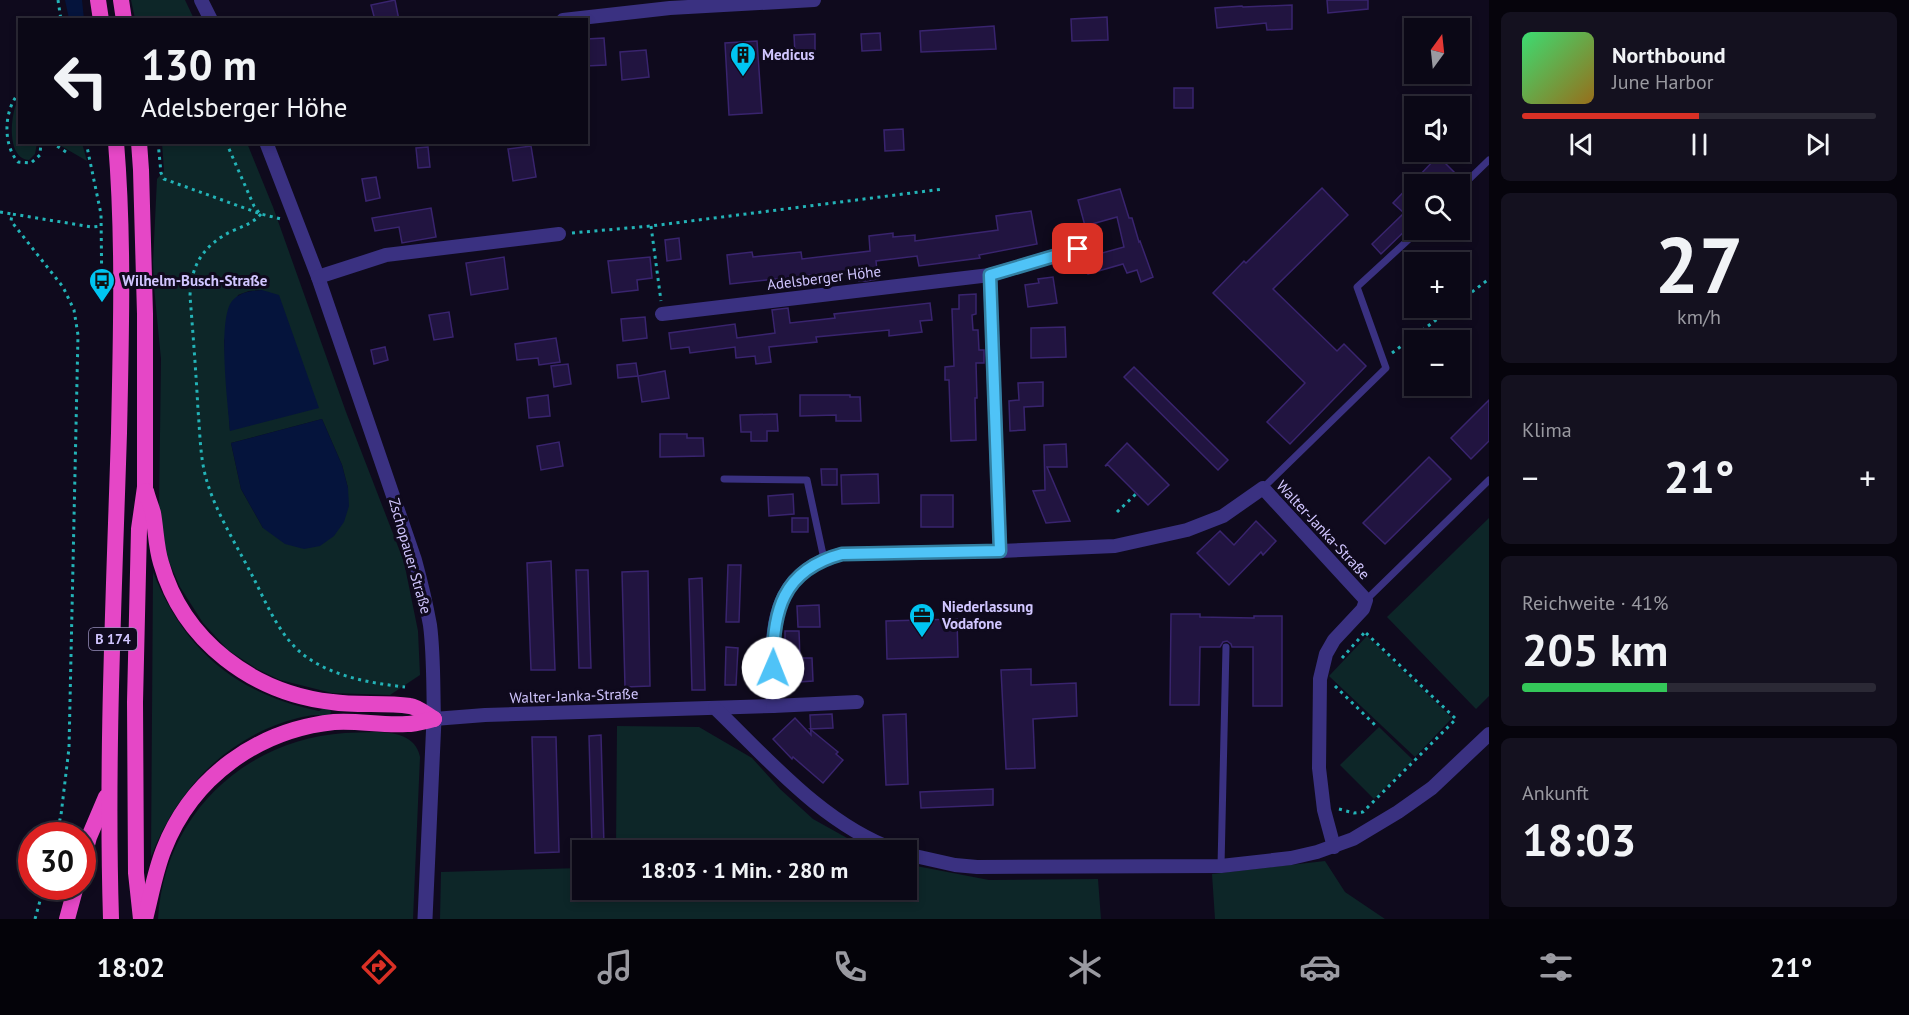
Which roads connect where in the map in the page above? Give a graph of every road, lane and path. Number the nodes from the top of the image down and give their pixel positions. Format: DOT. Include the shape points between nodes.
graph roads {
  1 [pos="58,0"];
  2 [pos="98,0"];
  3 [pos="121,0"];
  4 [pos="201,0"];
  5 [pos="814,0"];
  6 [pos="61,18"];
  7 [pos="101,18"];
  8 [pos="124,18"];
  9 [pos="210,18"];
  10 [pos="582,18"];
  11 [pos="18,94"];
  12 [pos="41,144"];
  13 [pos="54,144"];
  14 [pos="86,144"];
  15 [pos="116,144"];
  16 [pos="139,144"];
  17 [pos="158,144"];
  18 [pos="227,144"];
  19 [pos="267,144"];
  20 [pos="69,154"];
  21 [pos="1489,160"];
  22 [pos="1470,178"];
  23 [pos="943,189"];
  24 [pos="0,212"];
  25 [pos="12,214"];
  26 [pos="261,214"];
  27 [pos="101,226"];
  28 [pos="651,226"];
  29 [pos="559,234"];
  30 [pos="1408,240"];
  31 [pos="1078,249"];
  32 [pos="990,275"];
  33 [pos="318,277"];
  34 [pos="1489,279"];
  35 [pos="1470,293"];
  36 [pos="102,304"];
  37 [pos="662,314"];
  38 [pos="1439,318"];
  39 [pos="1383,360"];
  40 [pos="724,479"];
  41 [pos="1489,480"];
  42 [pos="145,487"];
  43 [pos="1263,488"];
  44 [pos="1137,493"];
  45 [pos="1117,512"];
  46 [pos="1000,551"];
  47 [pos="824,559"];
  48 [pos="1366,600"];
  49 [pos="1353,620"];
  50 [pos="1366,633"];
  51 [pos="1226,647"];
  52 [pos="1341,659"];
  53 [pos="1333,684"];
  54 [pos="433,691"];
  55 [pos="857,702"];
  56 [pos="773,706"];
  57 [pos="715,708"];
  58 [pos="434,719"];
  59 [pos="1375,725"];
  60 [pos="1489,734"];
  61 [pos="109,791"];
  62 [pos="1324,810"];
  63 [pos="59,822"];
  64 [pos="96,822"];
  65 [pos="871,840"];
  66 [pos="1334,847"];
  67 [pos="917,857"];
  68 [pos="1221,866"];
  69 [pos="40,900"];
  70 [pos="72,900"];
  71 [pos="35,919"];
  72 [pos="67,919"];
  73 [pos="111,919"];
  74 [pos="143,919"];
  75 [pos="425,919"];
  1 -- 6 [label="path"];
  2 -- 7 [label="highway"];
  3 -- 8 [label="highway"];
  4 -- 9 [label="street"];
  5 -- 10 [label="street"];
  11 -- 12 [label="path" via="13,98 7,130 13,156 18,162 31,163 40,155"];
  13 -- 20 [label="path"];
  14 -- 27 [label="path"];
  15 -- 61 [label="highway, B 174" via="121,320"];
  16 -- 42 [label="highway, B 174"];
  17 -- 26 [label="path" via="164,179"];
  18 -- 26 [label="path"];
  19 -- 33 [label="street, Zschopauer Straße"];
  21 -- 22 [label="lane"];
  23 -- 28 [label="path"];
  24 -- 25 [label="path"];
  25 -- 27 [label="path"];
  25 -- 63 [label="path" via="11,221 63,287 74,310 78,335 69,748"];
  26 -- 54 [label="path" via="211,243 192,276 190,296 201,439 206,477 214,500 269,609 297,650 343,675"];
  27 -- 36 [label="path"];
  28 -- 29 [label="path"];
  28 -- 37 [label="path"];
  29 -- 33 [label="street" via="386,255"];
  30 -- 39 [label="lane" via="1357,287"];
  31 -- 32 [label="street, Adelsberger Höhe"];
  32 -- 37 [label="street, Adelsberger Höhe"];
  32 -- 46 [label="street"];
  33 -- 54 [label="street, Zschopauer Straße" via="415,560 430,627"];
  34 -- 35 [label="path"];
  38 -- 39 [label="path"];
  39 -- 43 [label="lane" via="1386,368"];
  40 -- 47 [label="lane" via="807,480"];
  41 -- 48 [label="lane"];
  42 -- 58 [label="highway" via="160,562 172,593 216,652 252,678 288,693 333,703 412,706"];
  42 -- 74 [label="highway, B 174" via="139,529 135,702 136,873"];
  43 -- 46 [label="street, Walter-Janka-Straße" via="1223,516 1187,530 1115,546"];
  43 -- 48 [label="street, Walter-Janka-Straße"];
  44 -- 45 [label="path"];
  46 -- 47 [label="street, Walter-Janka-Straße" via="842,554"];
  47 -- 56 [label="street, Walter-Janka-Straße" via="802,572 777,612 772,649"];
  48 -- 49 [label="street, Walter-Janka-Straße"];
  49 -- 50 [label="path"];
  49 -- 62 [label="street, Walter-Janka-Straße" via="1334,640 1322,667 1319,768"];
  50 -- 52 [label="path"];
  50 -- 62 [label="path" via="1456,720 1364,812 1331,807"];
  51 -- 68 [label="lane"];
  53 -- 59 [label="path"];
  54 -- 58 [label="street, Zschopauer Straße"];
  55 -- 56 [label="street, Walter-Janka-Straße"];
  56 -- 57 [label="street, Walter-Janka-Straße"];
  57 -- 58 [label="street, Walter-Janka-Straße"];
  57 -- 65 [label="street" via="806,795 837,821"];
  58 -- 74 [label="highway" via="407,724 350,721 313,725 275,736 235,757 200,789 175,825 158,865"];
  58 -- 75 [label="street, Zschopauer Straße"];
  60 -- 66 [label="street" via="1432,788 1368,831"];
  61 -- 64 [label="highway"];
  61 -- 73 [label="highway, B 174"];
  62 -- 66 [label="street, Walter-Janka-Straße"];
  66 -- 68 [label="street" via="1291,858"];
  67 -- 68 [label="street" via="977,867"];
  69 -- 71 [label="path"];
  70 -- 72 [label="highway"];
}
